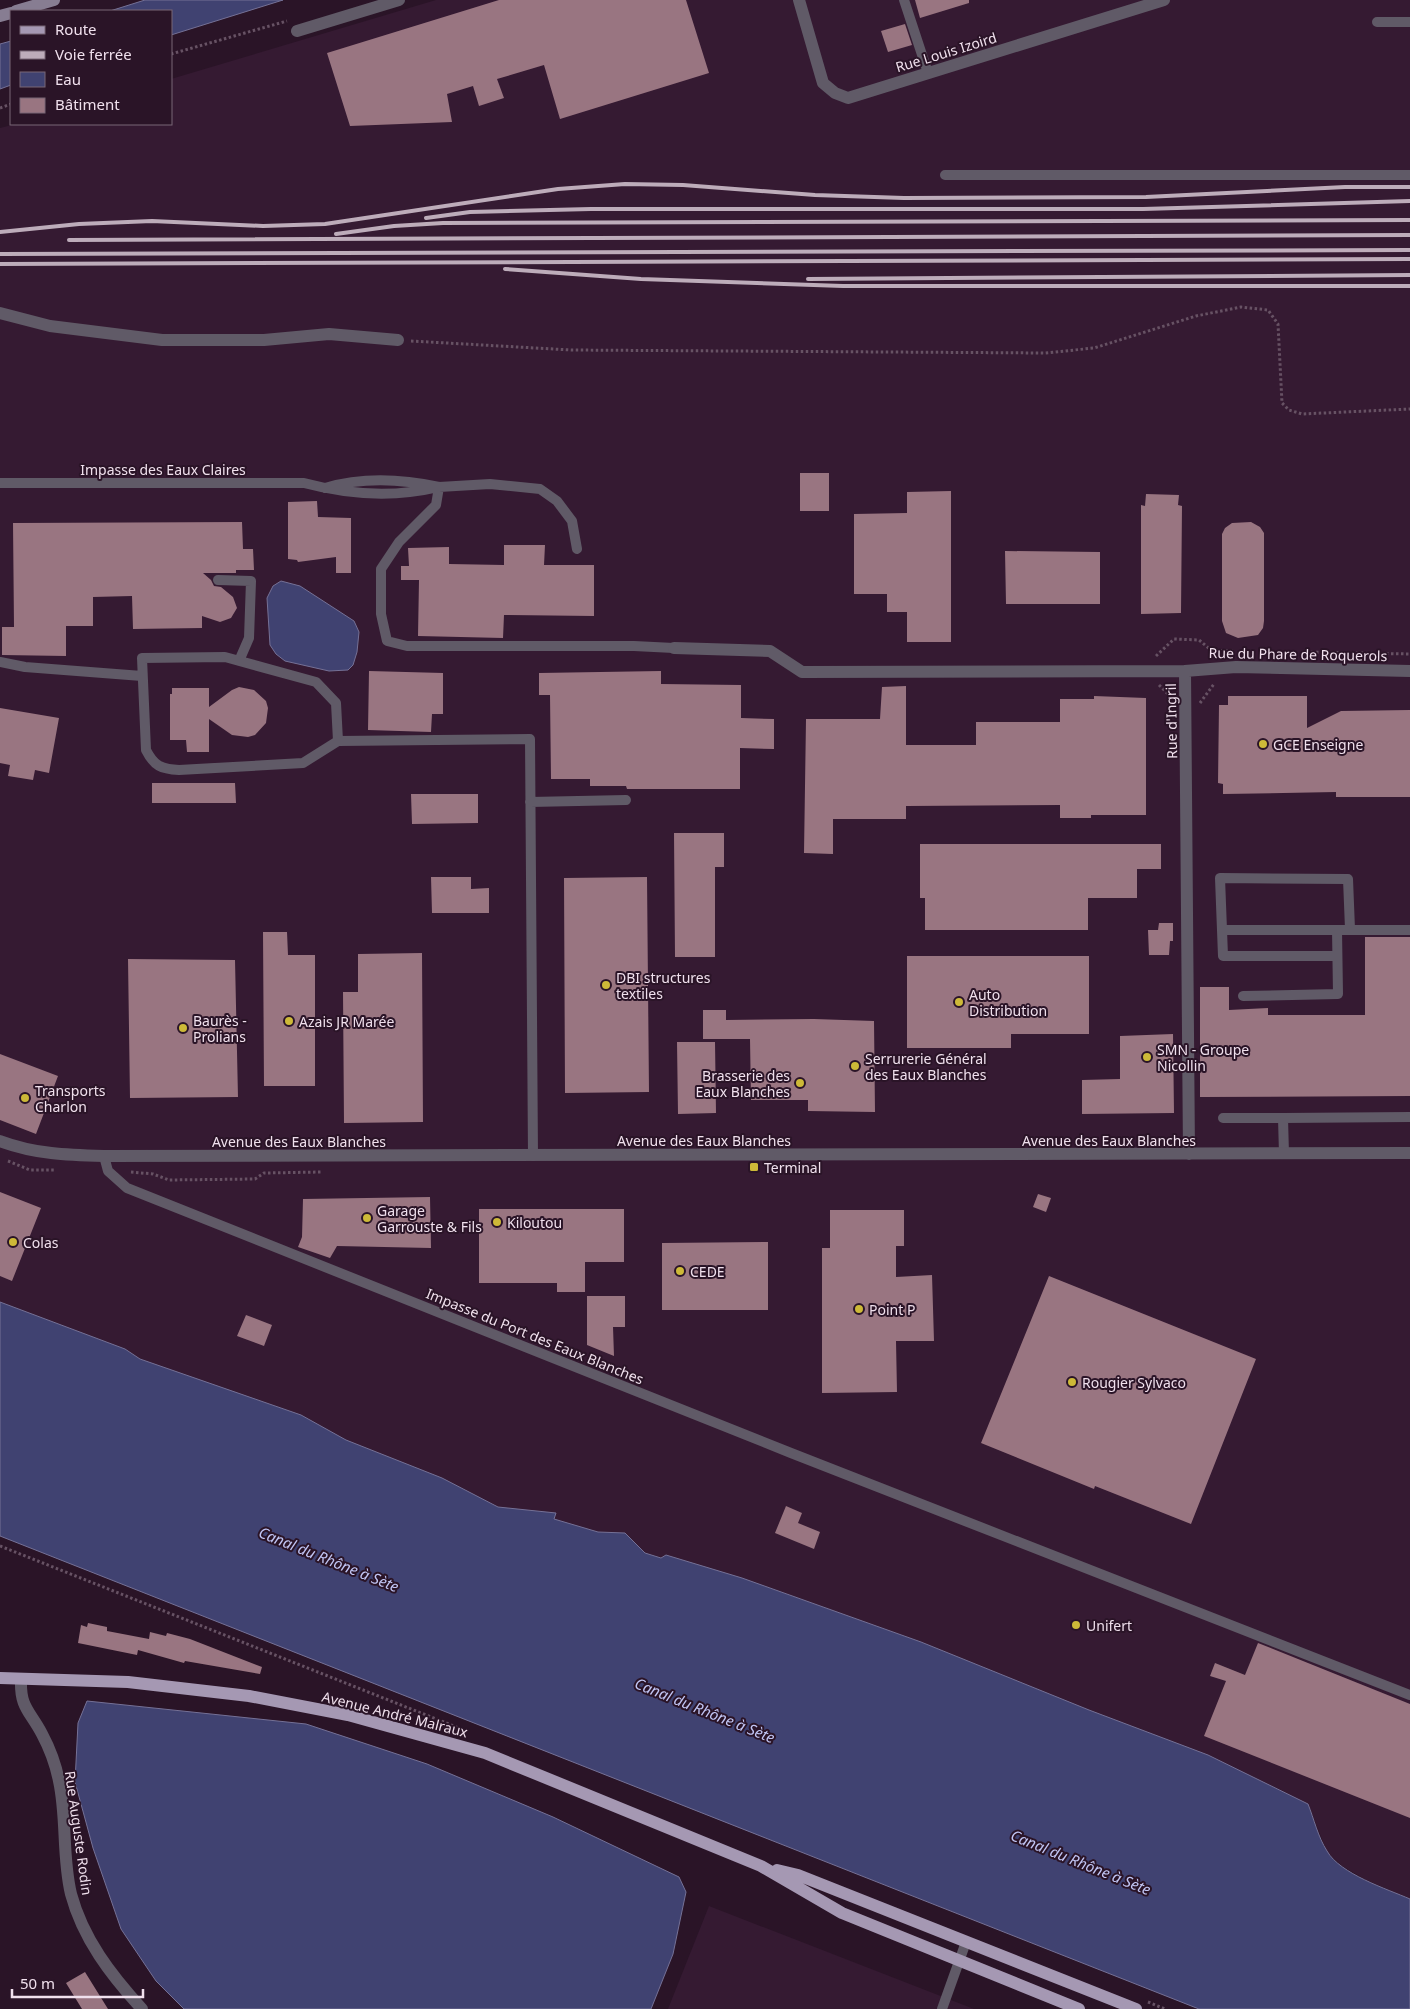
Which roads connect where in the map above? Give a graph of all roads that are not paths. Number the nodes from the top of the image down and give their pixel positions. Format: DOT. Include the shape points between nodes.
graph roads {
  1 [pos="54,0"];
  2 [pos="399,0"];
  3 [pos="798,0"];
  4 [pos="904,0"];
  5 [pos="1164,0"];
  6 [pos="19,10"];
  7 [pos="1377,22"];
  8 [pos="1410,22"];
  9 [pos="294,25"];
  10 [pos="928,73"];
  11 [pos="944,175"];
  12 [pos="1410,175"];
  13 [pos="0,313"];
  14 [pos="398,340"];
  15 [pos="0,483"];
  16 [pos="439,487"];
  17 [pos="577,549"];
  18 [pos="218,580"];
  19 [pos="674,648"];
  20 [pos="240,661"];
  21 [pos="0,662"];
  22 [pos="1185,671"];
  23 [pos="1410,671"];
  24 [pos="142,676"];
  25 [pos="338,741"];
  26 [pos="626,800"];
  27 [pos="530,802"];
  28 [pos="1222,930"];
  29 [pos="1337,930"];
  30 [pos="1350,930"];
  31 [pos="1410,930"];
  32 [pos="1337,956"];
  33 [pos="1243,996"];
  34 [pos="1410,1117"];
  35 [pos="1223,1118"];
  36 [pos="1284,1118"];
  37 [pos="0,1141"];
  38 [pos="1410,1153"];
  39 [pos="1189,1154"];
  40 [pos="1284,1154"];
  41 [pos="104,1156"];
  42 [pos="533,1156"];
  43 [pos="0,1678"];
  44 [pos="21,1680"];
  45 [pos="1410,1696"];
  46 [pos="761,1866"];
  47 [pos="966,1942"];
  48 [pos="959,1960"];
  49 [pos="142,2009"];
  50 [pos="942,2009"];
  51 [pos="1079,2009"];
  52 [pos="1132,2009"];
  1 -- 6 [label="main road"];
  2 -- 9 [label="street"];
  3 -- 10 [label="street, Rue Louis Izoird" via="823,83 835,93 848,98"];
  4 -- 10 [label="lane"];
  5 -- 10 [label="street, Rue Louis Izoird"];
  7 -- 8 [label="lane"];
  11 -- 12 [label="lane"];
  13 -- 14 [label="street" via="50,326 162,340 264,340 328,334"];
  15 -- 16 [label="lane, Impasse des Eaux Claires" via="304,482 348,494 417,492"];
  16 -- 17 [label="lane, Impasse des Eaux Claires" via="490,484 540,489 557,501 572,522"];
  16 -- 19 [label="lane" via="436,505 399,542 381,569 381,614 387,641 407,646"];
  18 -- 20 [label="lane" via="251,581 250,638"];
  19 -- 22 [label="street, Rue d'Ingril" via="770,651 802,672"];
  20 -- 24 [label="lane" via="225,657 142,658"];
  20 -- 25 [label="lane" via="316,682 336,703"];
  21 -- 24 [label="lane" via="25,667"];
  22 -- 23 [label="street, Rue du Phare de Roquerols" via="1236,667"];
  22 -- 39 [label="street, Rue d'Ingril"];
  24 -- 25 [label="lane" via="146,750 152,763 164,769 303,762"];
  25 -- 27 [label="lane" via="530,739"];
  26 -- 27 [label="lane"];
  27 -- 42 [label="lane"];
  28 -- 29 [label="lane"];
  28 -- 30 [label="lane" via="1220,878 1348,879"];
  28 -- 32 [label="lane" via="1223,956"];
  29 -- 30 [label="lane"];
  29 -- 32 [label="lane"];
  30 -- 31 [label="lane"];
  32 -- 33 [label="lane" via="1338,994"];
  34 -- 36 [label="lane"];
  35 -- 36 [label="lane"];
  36 -- 40 [label="lane"];
  37 -- 41 [label="street, Avenue des Eaux Blanches" via="54,1155"];
  38 -- 40 [label="street, Avenue des Eaux Blanches"];
  39 -- 40 [label="street, Avenue des Eaux Blanches"];
  39 -- 42 [label="street, Avenue des Eaux Blanches"];
  41 -- 42 [label="street, Avenue des Eaux Blanches"];
  41 -- 45 [label="lane, Impasse du Port des Eaux Blanches" via="108,1171 127,1188"];
  43 -- 44 [label="main road, Avenue André Malraux"];
  44 -- 46 [label="main road, Avenue André Malraux" via="128,1682 249,1696 348,1714 485,1753"];
  44 -- 49 [label="street, Rue Auguste Rodin" via="20,1694 24,1707 44,1736 59,1780 71,1893 86,1937 117,1982"];
  46 -- 47 [label="main road" via="798,1875"];
  46 -- 48 [label="main road" via="842,1913"];
  47 -- 48 [label="lane"];
  47 -- 52 [label="main road"];
  48 -- 50 [label="lane"];
  48 -- 51 [label="main road"];
}
